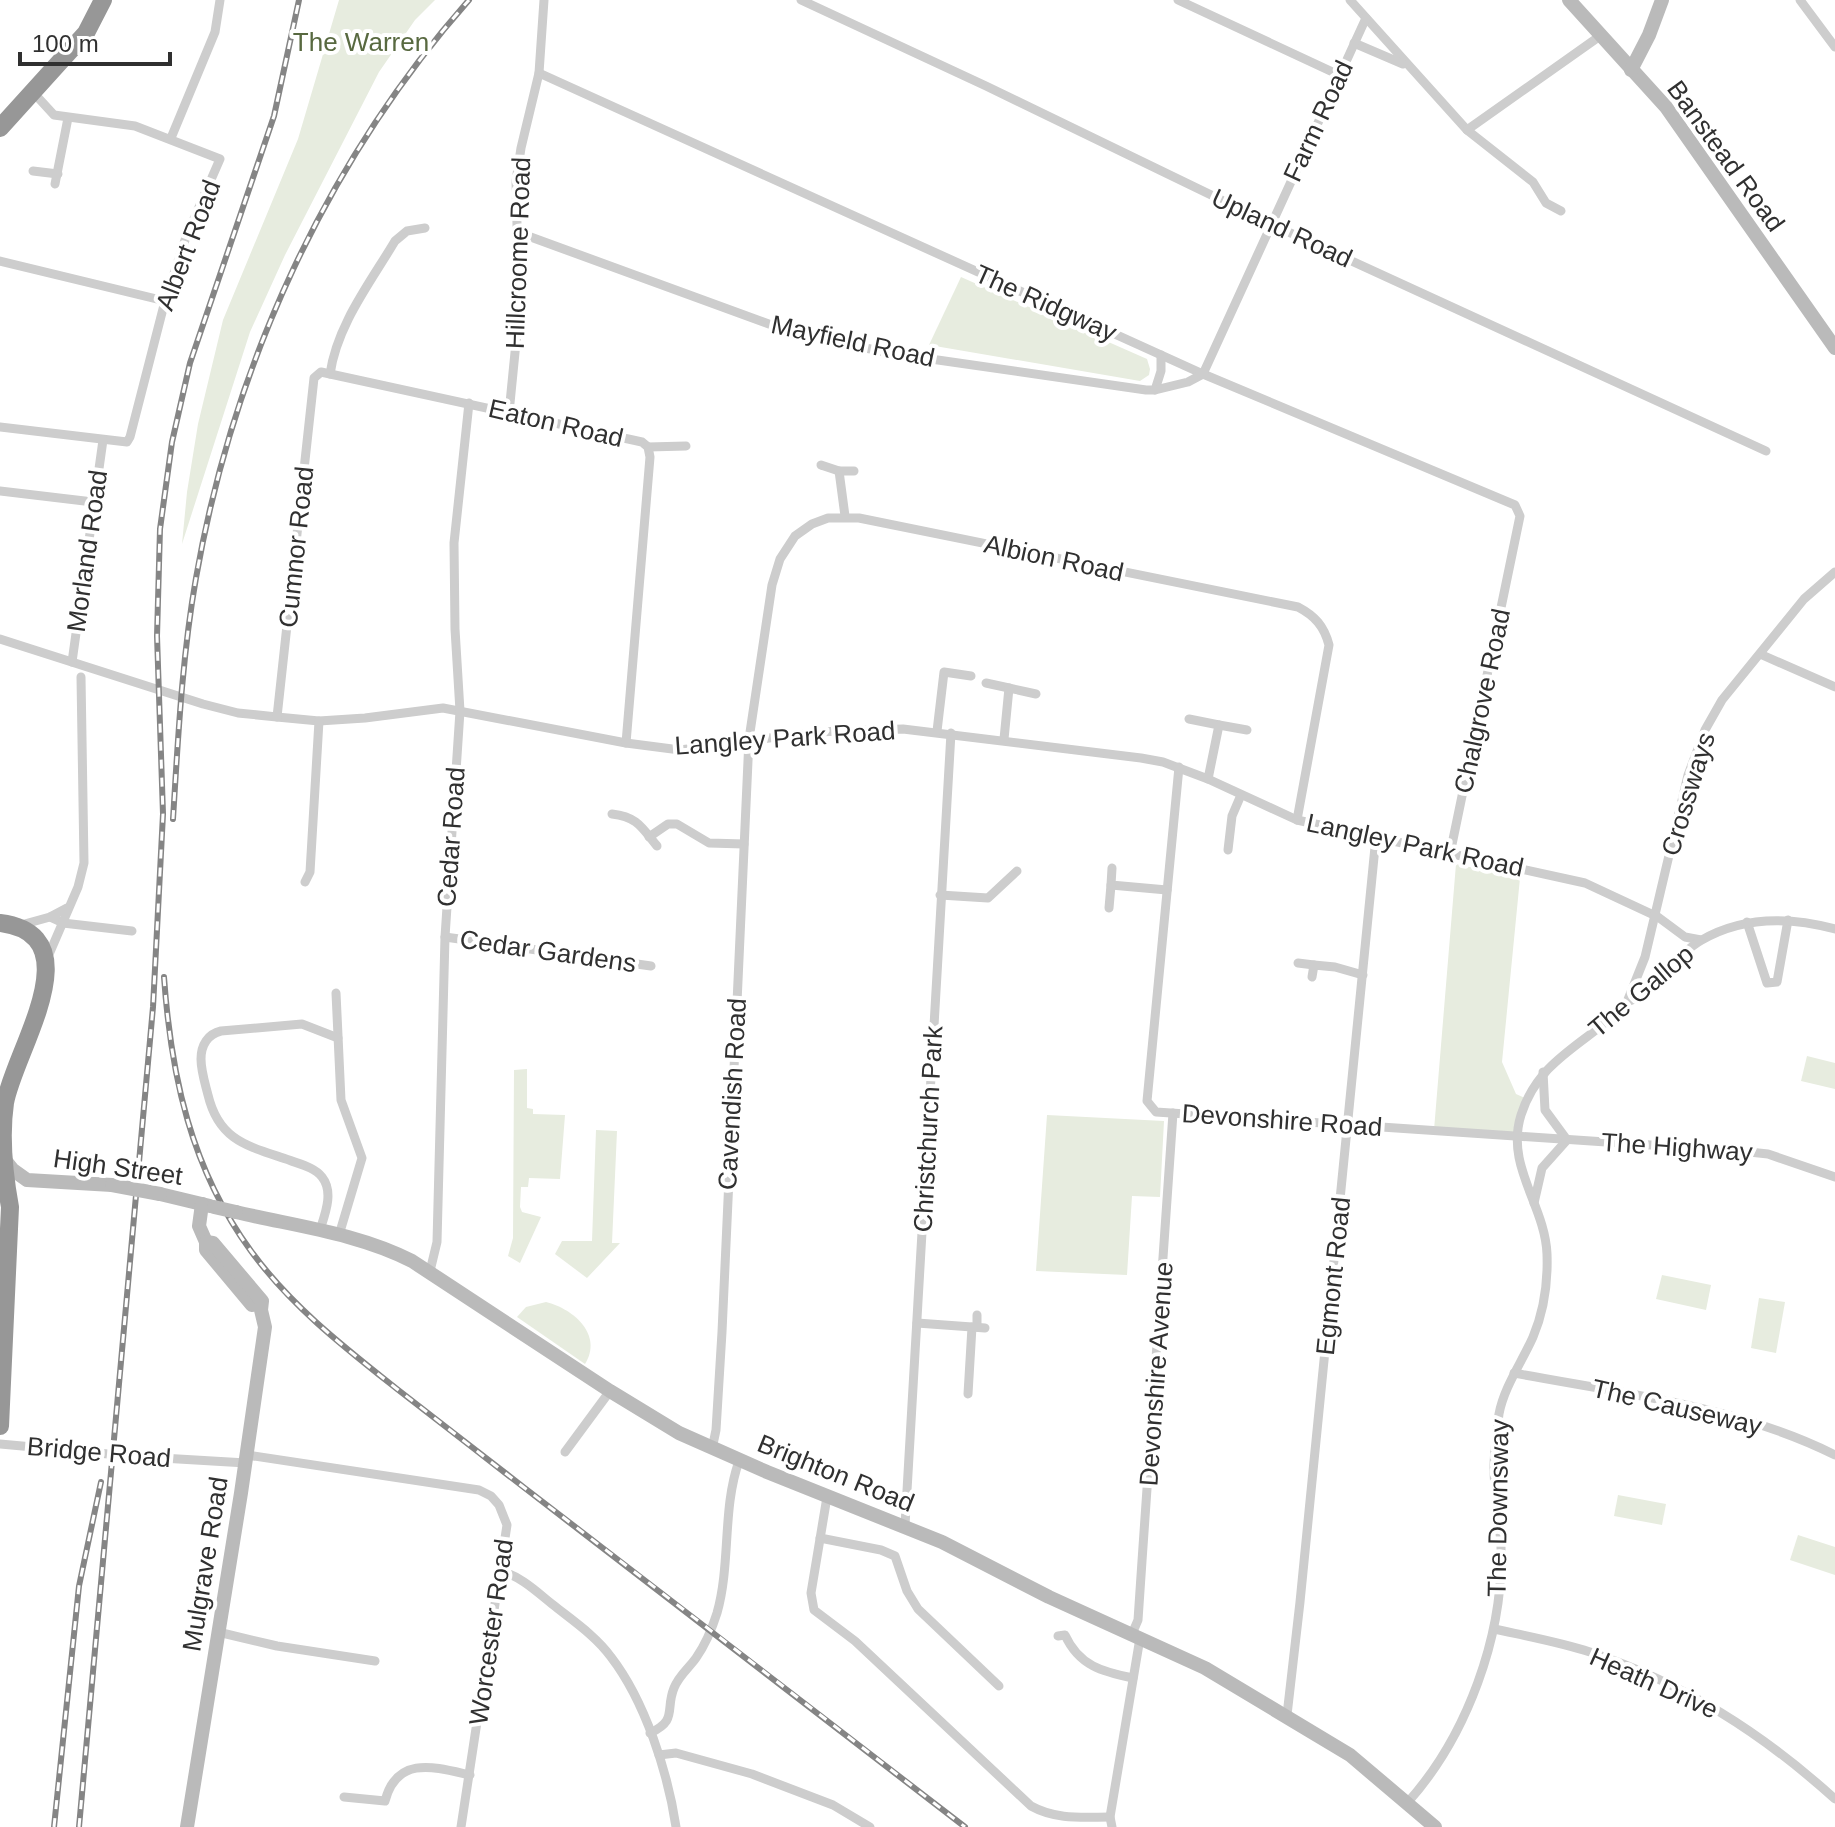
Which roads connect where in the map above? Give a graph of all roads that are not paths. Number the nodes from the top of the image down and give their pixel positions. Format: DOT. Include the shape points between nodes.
graph roads {
  1 [pos="103,0"];
  2 [pos="220,0"];
  3 [pos="544,0"];
  4 [pos="801,0"];
  5 [pos="1178,0"];
  6 [pos="1350,0"];
  7 [pos="1569,0"];
  8 [pos="1662,0"];
  9 [pos="1800,0"];
  10 [pos="1366,18"];
  11 [pos="1600,36"];
  12 [pos="1354,43"];
  13 [pos="1835,47"];
  14 [pos="1406,66"];
  15 [pos="1631,70"];
  16 [pos="539,73"];
  17 [pos="1339,75"];
  18 [pos="32,91"];
  19 [pos="68,118"];
  20 [pos="0,128"];
  21 [pos="1467,130"];
  22 [pos="171,138"];
  23 [pos="33,171"];
  24 [pos="1561,211"];
  25 [pos="1271,224"];
  26 [pos="425,228"];
  27 [pos="517,232"];
  28 [pos="0,261"];
  29 [pos="165,301"];
  30 [pos="1835,348"];
  31 [pos="1161,355"];
  32 [pos="330,374"];
  33 [pos="1203,374"];
  34 [pos="314,378"];
  35 [pos="1155,390"];
  36 [pos="469,403"];
  37 [pos="509,413"];
  38 [pos="0,427"];
  39 [pos="103,440"];
  40 [pos="686,446"];
  41 [pos="648,447"];
  42 [pos="1766,451"];
  43 [pos="821,465"];
  44 [pos="839,471"];
  45 [pos="854,471"];
  46 [pos="0,491"];
  47 [pos="93,502"];
  48 [pos="845,516"];
  49 [pos="1513,549"];
  50 [pos="1835,572"];
  51 [pos="0,639"];
  52 [pos="1760,654"];
  53 [pos="72,662"];
  54 [pos="971,676"];
  55 [pos="81,677"];
  56 [pos="986,683"];
  57 [pos="1835,687"];
  58 [pos="1009,688"];
  59 [pos="1036,694"];
  60 [pos="460,711"];
  61 [pos="277,717"];
  62 [pos="1189,719"];
  63 [pos="319,721"];
  64 [pos="1219,725"];
  65 [pos="1247,730"];
  66 [pos="937,731"];
  67 [pos="951,733"];
  68 [pos="749,739"];
  69 [pos="1004,739"];
  70 [pos="626,743"];
  71 [pos="1179,767"];
  72 [pos="1208,779"];
  73 [pos="1241,795"];
  74 [pos="612,814"];
  75 [pos="1297,820"];
  76 [pos="649,837"];
  77 [pos="1376,837"];
  78 [pos="744,844"];
  79 [pos="657,846"];
  80 [pos="1228,850"];
  81 [pos="1450,854"];
  82 [pos="1112,868"];
  83 [pos="1017,871"];
  84 [pos="305,882"];
  85 [pos="1111,885"];
  86 [pos="1167,890"];
  87 [pos="940,895"];
  88 [pos="67,908"];
  89 [pos="1109,908"];
  90 [pos="1654,916"];
  91 [pos="50,917"];
  92 [pos="1788,920"];
  93 [pos="1747,922"];
  94 [pos="0,923"];
  95 [pos="63,923"];
  96 [pos="21,925"];
  97 [pos="1835,929"];
  98 [pos="132,931"];
  99 [pos="445,937"];
  100 [pos="1701,940"];
  101 [pos="47,960"];
  102 [pos="1298,963"];
  103 [pos="1314,965"];
  104 [pos="651,966"];
  105 [pos="1363,975"];
  106 [pos="1312,977"];
  107 [pos="336,993"];
  108 [pos="1627,1002"];
  109 [pos="338,1038"];
  110 [pos="1543,1072"];
  111 [pos="1173,1113"];
  112 [pos="1348,1125"];
  113 [pos="1515,1136"];
  114 [pos="1567,1140"];
  115 [pos="5,1160"];
  116 [pos="1835,1177"];
  117 [pos="27,1180"];
  118 [pos="1534,1203"];
  119 [pos="208,1206"];
  120 [pos="10,1207"];
  121 [pos="320,1230"];
  122 [pos="339,1235"];
  123 [pos="430,1271"];
  124 [pos="8,1283"];
  125 [pos="0,1303"];
  126 [pos="977,1315"];
  127 [pos="917,1323"];
  128 [pos="978,1328"];
  129 [pos="2,1355"];
  130 [pos="1514,1373"];
  131 [pos="969,1375"];
  132 [pos="981,1376"];
  133 [pos="610,1391"];
  134 [pos="968,1394"];
  135 [pos="0,1426"];
  136 [pos="0,1444"];
  137 [pos="712,1449"];
  138 [pos="565,1452"];
  139 [pos="1835,1455"];
  140 [pos="246,1459"];
  141 [pos="739,1461"];
  142 [pos="827,1497"];
  143 [pos="905,1525"];
  144 [pos="820,1538"];
  145 [pos="501,1571"];
  146 [pos="1494,1629"];
  147 [pos="218,1632"];
  148 [pos="1058,1636"];
  149 [pos="1136,1636"];
  150 [pos="375,1661"];
  151 [pos="1133,1678"];
  152 [pos="999,1686"];
  153 [pos="923,1705"];
  154 [pos="915,1713"];
  155 [pos="1287,1715"];
  156 [pos="650,1733"];
  157 [pos="659,1755"];
  158 [pos="470,1775"];
  159 [pos="344,1797"];
  160 [pos="1835,1799"];
  161 [pos="1408,1802"];
  162 [pos="1111,1822"];
  163 [pos="187,1827"];
  164 [pos="461,1827"];
  165 [pos="676,1827"];
  166 [pos="870,1827"];
  167 [pos="1435,1827"];
  1 -- 18 [label="highway" via="86,33"];
  2 -- 22 [label="street" via="215,32"];
  3 -- 16 [label="street, Hillcroome Road"];
  4 -- 25 [label="street, Upland Road"];
  5 -- 17 [label="street"];
  6 -- 10 [label="street"];
  7 -- 11 [label="main road, Banstead Road"];
  8 -- 15 [label="main road"];
  9 -- 13 [label="street"];
  10 -- 12 [label="street, Farm Road"];
  10 -- 14 [label="street"];
  11 -- 15 [label="main road, Banstead Road"];
  11 -- 21 [label="street"];
  12 -- 14 [label="street, Farm Road"];
  12 -- 17 [label="street, Farm Road"];
  14 -- 21 [label="street"];
  15 -- 30 [label="main road, Banstead Road" via="1666,107"];
  16 -- 27 [label="street, Hillcroome Road" via="516,181"];
  16 -- 31 [label="street, The Ridgway"];
  17 -- 25 [label="street, Farm Road"];
  18 -- 19 [label="street, Albert Road" via="54,115"];
  18 -- 20 [label="highway"];
  19 -- 22 [label="street, Albert Road" via="135,126"];
  19 -- 23 [label="street" via="56,179"];
  21 -- 24 [label="street"];
  22 -- 29 [label="street, Albert Road" via="220,159"];
  25 -- 33 [label="street, Farm Road"];
  25 -- 42 [label="street, Upland Road"];
  26 -- 32 [label="street" via="407,231 395,241 343,328"];
  27 -- 35 [label="street, Mayfield Road" via="799,335"];
  27 -- 37 [label="street, Hillcroome Road" via="519,312"];
  28 -- 29 [label="street"];
  29 -- 39 [label="street, Albert Road" via="130,437 121,443"];
  31 -- 33 [label="street, The Ridgway"];
  31 -- 35 [label="street"];
  32 -- 34 [label="street, Eaton Road" via="321,372"];
  32 -- 36 [label="street, Eaton Road"];
  33 -- 35 [label="street, Mayfield Road"];
  33 -- 49 [label="street, The Ridgway" via="1515,505 1520,516"];
  34 -- 61 [label="street, Cumnor Road"];
  36 -- 37 [label="street, Eaton Road"];
  36 -- 60 [label="street, Cedar Road" via="454,543"];
  37 -- 41 [label="street, Eaton Road"];
  38 -- 39 [label="street"];
  39 -- 47 [label="street, Morland Road"];
  40 -- 41 [label="street"];
  41 -- 70 [label="street, Eaton Road"];
  43 -- 44 [label="street"];
  44 -- 45 [label="street"];
  44 -- 48 [label="street"];
  46 -- 47 [label="street"];
  47 -- 53 [label="street, Morland Road"];
  48 -- 68 [label="street, Albion Road" via="812,524 795,536 780,559"];
  48 -- 75 [label="street, Albion Road" via="1307,612 1322,626 1329,645"];
  49 -- 81 [label="street, Chalgrove Road"];
  50 -- 52 [label="street, Crossways" via="1804,599"];
  51 -- 53 [label="street, Langley Park Road"];
  52 -- 57 [label="street"];
  52 -- 90 [label="street, Crossways" via="1705,730 1688,775"];
  53 -- 61 [label="street, Langley Park Road" via="203,704"];
  54 -- 66 [label="street" via="938,671"];
  55 -- 88 [label="street" via="84,863"];
  56 -- 58 [label="street"];
  58 -- 59 [label="street"];
  58 -- 69 [label="street"];
  60 -- 63 [label="street, Langley Park Road" via="424,709"];
  60 -- 70 [label="street, Langley Park Road"];
  60 -- 99 [label="street, Cedar Road"];
  61 -- 63 [label="street, Langley Park Road"];
  62 -- 64 [label="street"];
  63 -- 84 [label="street" via="310,872"];
  64 -- 65 [label="street"];
  64 -- 72 [label="street"];
  66 -- 67 [label="street, Langley Park Road"];
  66 -- 68 [label="street, Langley Park Road" via="848,729"];
  67 -- 69 [label="street, Langley Park Road"];
  67 -- 87 [label="street, Christchurch Park"];
  68 -- 70 [label="street, Langley Park Road" via="680,750"];
  68 -- 78 [label="street, Cavendish Road"];
  69 -- 71 [label="street, Langley Park Road"];
  71 -- 72 [label="street, Langley Park Road"];
  71 -- 86 [label="street, Devonshire Road"];
  72 -- 73 [label="street, Langley Park Road"];
  73 -- 75 [label="street, Langley Park Road"];
  73 -- 80 [label="street"];
  74 -- 76 [label="street" via="637,821"];
  75 -- 77 [label="street, Langley Park Road"];
  76 -- 78 [label="street" via="677,824 709,843"];
  76 -- 79 [label="street"];
  77 -- 81 [label="street, Langley Park Road"];
  77 -- 105 [label="street, Egmont Road"];
  78 -- 137 [label="street, Cavendish Road"];
  81 -- 90 [label="street, Langley Park Road" via="1585,883"];
  82 -- 85 [label="street"];
  83 -- 87 [label="street" via="988,898"];
  85 -- 86 [label="street"];
  85 -- 89 [label="street"];
  86 -- 111 [label="street, Devonshire Road" via="1147,1101 1156,1112"];
  87 -- 127 [label="street, Christchurch Park"];
  88 -- 91 [label="street"];
  88 -- 95 [label="street"];
  90 -- 100 [label="street" via="1685,937"];
  90 -- 108 [label="street, Crossways"];
  91 -- 95 [label="street"];
  91 -- 96 [label="street"];
  92 -- 93 [label="street, The Gallop"];
  92 -- 93 [label="street" via="1777,982 1767,983"];
  92 -- 97 [label="street, The Gallop"];
  93 -- 100 [label="street, The Gallop"];
  94 -- 96 [label="highway"];
  95 -- 98 [label="street"];
  95 -- 101 [label="street"];
  96 -- 101 [label="highway" via="40,942"];
  99 -- 104 [label="street, Cedar Gardens"];
  99 -- 123 [label="street, Cedar Road" via="437,1242"];
  100 -- 108 [label="street, The Gallop"];
  101 -- 115 [label="highway" via="33,1025 5,1104"];
  102 -- 103 [label="street"];
  103 -- 105 [label="street"];
  103 -- 106 [label="street"];
  105 -- 112 [label="street, Egmont Road"];
  107 -- 109 [label="street"];
  108 -- 110 [label="street, The Gallop"];
  109 -- 121 [label="street" via="302,1024 221,1031 210,1036 201,1052 212,1114 221,1128 322,1177 327,1206"];
  109 -- 122 [label="street" via="341,1100 362,1158"];
  110 -- 113 [label="street, The Gallop"];
  110 -- 114 [label="street" via="1545,1110"];
  111 -- 112 [label="street, Devonshire Road"];
  111 -- 149 [label="street, Devonshire Avenue"];
  112 -- 113 [label="street, Devonshire Road"];
  112 -- 155 [label="street, Egmont Road"];
  113 -- 114 [label="street, The Highway"];
  113 -- 118 [label="street, The Downsway"];
  114 -- 116 [label="street, The Highway" via="1768,1154"];
  114 -- 118 [label="street" via="1542,1168"];
  115 -- 117 [label="main road, High Street"];
  115 -- 120 [label="highway"];
  117 -- 119 [label="main road, High Street, bridge" via="112,1185"];
  117 -- 120 [label="main road, High Street"];
  118 -- 130 [label="street, The Downsway" via="1547,1250 1546,1293"];
  119 -- 121 [label="main road, Brighton Road, bridge"];
  119 -- 140 [label="main road, Mulgrave Road" via="199,1226 206,1250 261,1310 265,1327"];
  120 -- 124 [label="highway"];
  121 -- 122 [label="main road, Brighton Road"];
  122 -- 123 [label="main road, Brighton Road" via="381,1247"];
  123 -- 133 [label="main road, Brighton Road"];
  124 -- 125 [label="street"];
  124 -- 129 [label="highway"];
  126 -- 128 [label="street"];
  127 -- 128 [label="street"];
  127 -- 143 [label="street, Christchurch Park"];
  128 -- 131 [label="street"];
  129 -- 135 [label="highway"];
  130 -- 139 [label="street, The Causeway" via="1727,1415 1801,1438"];
  130 -- 146 [label="street, The Downsway" via="1500,1411 1494,1468 1501,1549"];
  131 -- 132 [label="street"];
  131 -- 134 [label="street"];
  133 -- 137 [label="main road, Brighton Road"];
  133 -- 138 [label="street"];
  136 -- 140 [label="street, Bridge Road, bridge" via="128,1456"];
  137 -- 141 [label="main road, Brighton Road"];
  140 -- 145 [label="street, Worcester Road" via="483,1491 499,1505 506,1521"];
  140 -- 147 [label="main road, Mulgrave Road"];
  141 -- 142 [label="main road, Brighton Road"];
  141 -- 156 [label="street" via="713,1626 674,1687 669,1717"];
  142 -- 143 [label="main road, Brighton Road"];
  142 -- 144 [label="street"];
  143 -- 149 [label="main road, Brighton Road"];
  144 -- 152 [label="street" via="895,1556 918,1609"];
  144 -- 153 [label="street" via="814,1610"];
  145 -- 156 [label="street" via="531,1588 607,1652"];
  145 -- 158 [label="street, Worcester Road"];
  146 -- 160 [label="street, Heath Drive" via="1589,1652 1689,1692 1746,1726"];
  146 -- 161 [label="street, The Downsway" via="1451,1742"];
  147 -- 150 [label="street"];
  147 -- 163 [label="main road, Mulgrave Road"];
  148 -- 151 [label="street" via="1065,1635 1089,1666"];
  149 -- 151 [label="street, Devonshire Avenue"];
  149 -- 155 [label="main road, Brighton Road"];
  151 -- 162 [label="street, Devonshire Avenue"];
  153 -- 154 [label="street"];
  153 -- 162 [label="street" via="1031,1806 1052,1815"];
  155 -- 161 [label="main road, Brighton Road" via="1350,1755"];
  156 -- 157 [label="street"];
  157 -- 165 [label="street"];
  157 -- 166 [label="street" via="676,1753 752,1774 833,1805"];
  158 -- 159 [label="street" via="416,1767 391,1784 385,1801"];
  158 -- 164 [label="street, Worcester Road"];
  161 -- 167 [label="main road, Brighton Road"];
}
